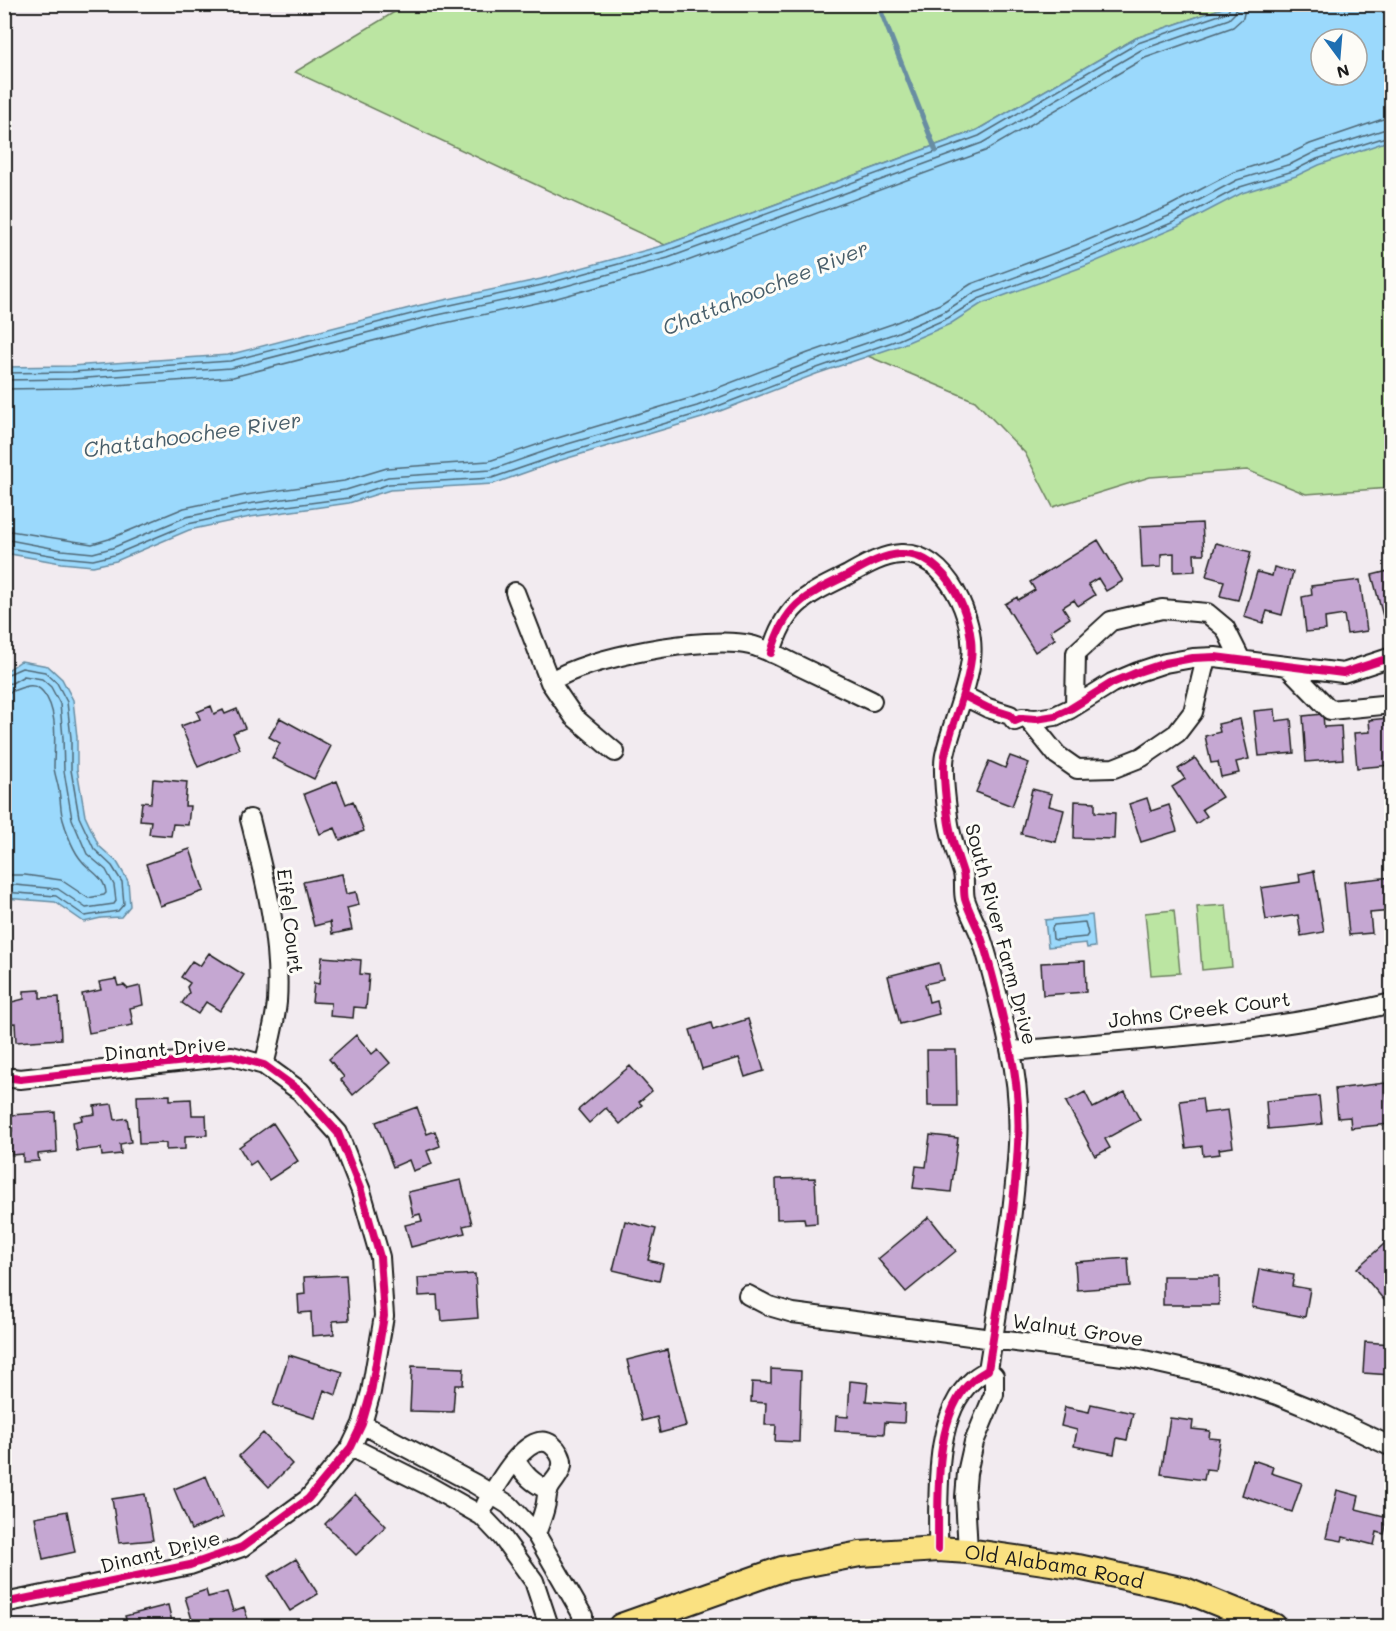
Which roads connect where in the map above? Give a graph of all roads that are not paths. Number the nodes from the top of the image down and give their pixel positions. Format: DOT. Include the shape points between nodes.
graph roads {
  1 [pos="515,591"];
  2 [pos="771,653"];
  3 [pos="1392,657"];
  4 [pos="1206,658"];
  5 [pos="1241,660"];
  6 [pos="1287,666"];
  7 [pos="550,682"];
  8 [pos="964,696"];
  9 [pos="872,701"];
  10 [pos="1392,704"];
  11 [pos="1075,706"];
  12 [pos="1027,718"];
  13 [pos="615,752"];
  14 [pos="250,819"];
  15 [pos="1392,1003"];
  16 [pos="1011,1051"];
  17 [pos="264,1065"];
  18 [pos="4,1077"];
  19 [pos="748,1295"];
  20 [pos="993,1340"];
  21 [pos="988,1370"];
  22 [pos="362,1424"];
  23 [pos="351,1447"];
  24 [pos="1392,1447"];
  25 [pos="515,1460"];
  26 [pos="548,1490"];
  27 [pos="491,1494"];
  28 [pos="482,1516"];
  29 [pos="536,1534"];
  30 [pos="938,1549"];
  31 [pos="968,1551"];
  32 [pos="556,1567"];
  33 [pos="534,1581"];
  34 [pos="4,1603"];
  35 [pos="549,1626"];
  36 [pos="580,1626"];
  37 [pos="621,1626"];
  38 [pos="1274,1626"];
  1 -- 7 [label="street"];
  2 -- 7 [label="street" via="733,642 671,647 595,662"];
  2 -- 8 [label="street, South River Farm Drive" via="785,619 808,595 878,559 915,555 940,569 965,613 972,657"];
  2 -- 9 [label="street"];
  3 -- 6 [label="street" via="1343,673"];
  4 -- 5 [label="street"];
  4 -- 11 [label="street" via="1165,663 1138,672"];
  4 -- 12 [label="street" via="1193,712 1177,733 1142,757 1114,768 1077,769 1057,754"];
  5 -- 6 [label="street"];
  5 -- 11 [label="street" via="1225,628 1206,613 1162,609 1111,621 1076,653"];
  6 -- 10 [label="street" via="1330,710"];
  7 -- 13 [label="street" via="574,717"];
  8 -- 12 [label="street" via="1010,715 1015,721"];
  8 -- 16 [label="street, South River Farm Drive" via="944,757 948,820 964,876 964,896 981,938"];
  11 -- 12 [label="street" via="1055,716"];
  14 -- 17 [label="street, Eifel Court" via="267,885 277,955 277,1003"];
  15 -- 16 [label="street, Johns Creek Court" via="1278,1024"];
  16 -- 20 [label="street, South River Farm Drive" via="1020,1127 1019,1157"];
  17 -- 18 [label="street, Dinant Drive" via="232,1056 20,1079"];
  17 -- 22 [label="street, Dinant Drive" via="300,1091 338,1133 361,1191 380,1257 384,1316"];
  19 -- 20 [label="street, Walnut Grove" via="793,1313"];
  20 -- 21 [label="street, South River Farm Drive"];
  20 -- 24 [label="street, Walnut Grove" via="1131,1357 1224,1378 1316,1411"];
  21 -- 30 [label="street" via="963,1391 944,1431"];
  21 -- 31 [label="street, South River Farm Drive" via="994,1376 994,1394 967,1473"];
  22 -- 23 [label="street, Dinant Drive"];
  22 -- 27 [label="street"];
  23 -- 28 [label="street"];
  23 -- 34 [label="street, Dinant Drive" via="308,1499 242,1547 190,1565"];
  25 -- 26 [label="street" via="534,1484"];
  25 -- 26 [label="street" via="542,1441 558,1450 563,1462 560,1474"];
  25 -- 27 [label="street"];
  26 -- 29 [label="street"];
  27 -- 28 [label="street"];
  27 -- 29 [label="street" via="509,1505"];
  28 -- 33 [label="street"];
  29 -- 32 [label="street"];
  30 -- 31 [label="main road, Old Alabama Road"];
  30 -- 37 [label="main road, Old Alabama Road" via="860,1554 782,1569"];
  31 -- 38 [label="main road, Old Alabama Road" via="1078,1567 1185,1590"];
  32 -- 33 [label="street"];
  32 -- 36 [label="street" via="583,1616"];
  33 -- 35 [label="street"];
}
